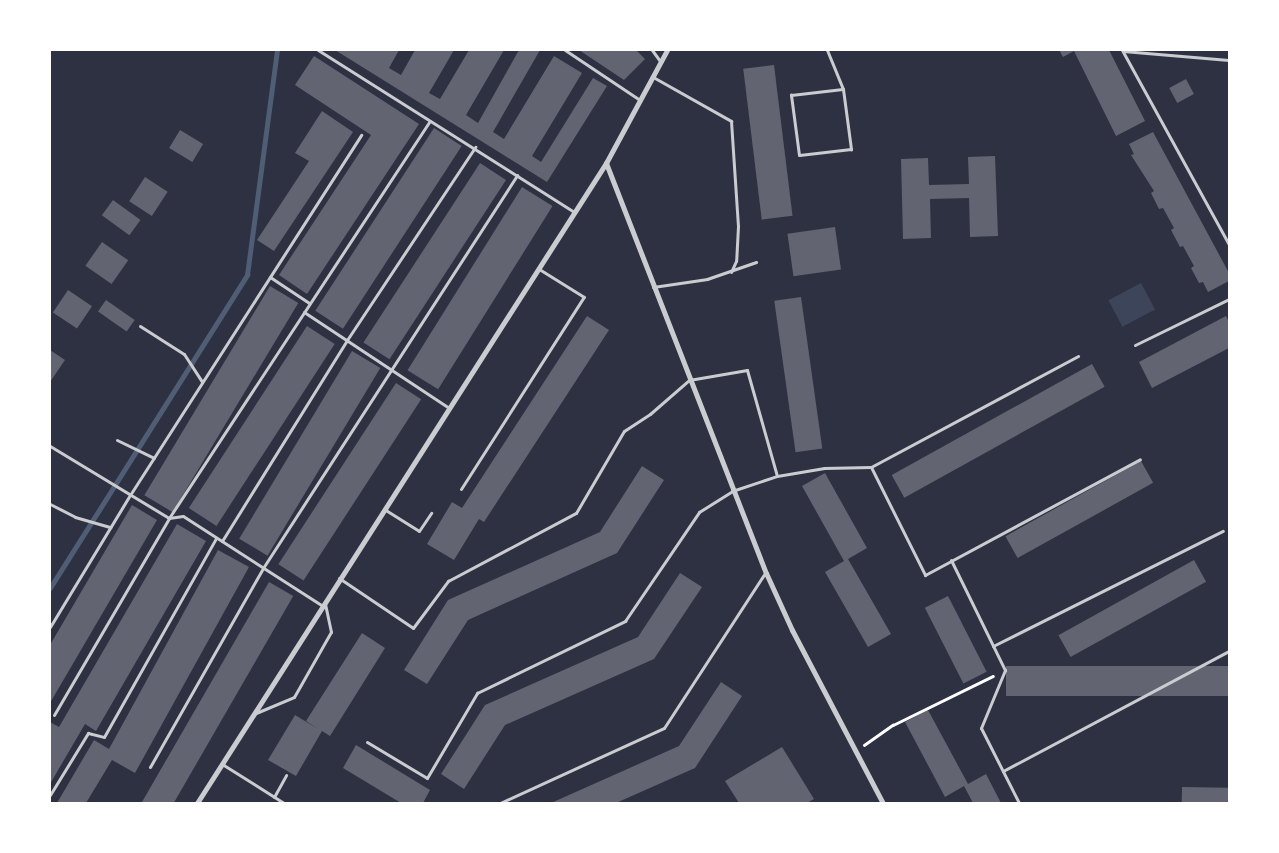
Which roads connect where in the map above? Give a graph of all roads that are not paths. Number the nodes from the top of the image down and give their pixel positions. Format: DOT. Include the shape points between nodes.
graph roads {
  1 [pos="318,50"];
  2 [pos="565,50"];
  3 [pos="652,50"];
  4 [pos="667,50"];
  5 [pos="827,50"];
  6 [pos="1123,50"];
  7 [pos="1229,60"];
  8 [pos="661,61"];
  9 [pos="653,77"];
  10 [pos="843,89"];
  11 [pos="640,100"];
  12 [pos="430,120"];
  13 [pos="361,135"];
  14 [pos="475,147"];
  15 [pos="606,163"];
  16 [pos="516,174"];
  17 [pos="574,212"];
  18 [pos="1229,245"];
  19 [pos="756,262"];
  20 [pos="538,268"];
  21 [pos="731,272"];
  22 [pos="270,277"];
  23 [pos="653,288"];
  24 [pos="1229,299"];
  25 [pos="309,303"];
  26 [pos="303,312"];
  27 [pos="140,326"];
  28 [pos="347,340"];
  29 [pos="1135,345"];
  30 [pos="1078,356"];
  31 [pos="391,369"];
  32 [pos="689,380"];
  33 [pos="202,382"];
  34 [pos="449,408"];
  35 [pos="117,440"];
  36 [pos="50,446"];
  37 [pos="154,458"];
  38 [pos="1140,459"];
  39 [pos="871,467"];
  40 [pos="777,476"];
  41 [pos="461,488"];
  42 [pos="732,491"];
  43 [pos="130,496"];
  44 [pos="50,504"];
  45 [pos="384,508"];
  46 [pos="431,513"];
  47 [pos="169,518"];
  48 [pos="111,527"];
  49 [pos="1223,531"];
  50 [pos="216,538"];
  51 [pos="222,541"];
  52 [pos="951,560"];
  53 [pos="263,568"];
  54 [pos="766,573"];
  55 [pos="338,578"];
  56 [pos="323,603"];
  57 [pos="50,627"];
  58 [pos="993,646"];
  59 [pos="1229,651"];
  60 [pos="254,714"];
  61 [pos="54,716"];
  62 [pos="367,742"];
  63 [pos="222,764"];
  64 [pos="150,767"];
  65 [pos="1003,771"];
  66 [pos="286,776"];
  67 [pos="50,795"];
  68 [pos="274,797"];
  69 [pos="197,803"];
  70 [pos="284,803"];
  71 [pos="500,803"];
  72 [pos="883,803"];
  73 [pos="1019,803"];
  1 -- 12 [label="lane"];
  2 -- 11 [label="lane"];
  3 -- 8 [label="lane"];
  4 -- 8 [label="street"];
  5 -- 10 [label="lane"];
  6 -- 7 [label="lane"];
  6 -- 18 [label="lane"];
  8 -- 9 [label="street"];
  9 -- 11 [label="street"];
  9 -- 21 [label="lane" via="731,121 738,226 736,261"];
  10 -- 10 [label="lane" via="851,149 799,155 791,94"];
  11 -- 15 [label="street"];
  12 -- 14 [label="lane"];
  12 -- 25 [label="lane"];
  13 -- 22 [label="lane"];
  14 -- 16 [label="lane"];
  14 -- 28 [label="lane"];
  15 -- 17 [label="street"];
  15 -- 23 [label="street"];
  16 -- 17 [label="lane"];
  16 -- 31 [label="lane"];
  17 -- 20 [label="street"];
  19 -- 21 [label="lane"];
  20 -- 34 [label="street"];
  20 -- 41 [label="lane" via="584,297"];
  21 -- 23 [label="lane"];
  22 -- 25 [label="lane"];
  22 -- 33 [label="lane"];
  23 -- 32 [label="street"];
  24 -- 29 [label="lane"];
  25 -- 26 [label="lane"];
  26 -- 28 [label="lane"];
  26 -- 47 [label="lane"];
  27 -- 33 [label="lane" via="184,354"];
  28 -- 31 [label="lane"];
  28 -- 51 [label="lane"];
  30 -- 39 [label="lane"];
  31 -- 34 [label="lane"];
  31 -- 53 [label="lane"];
  32 -- 40 [label="lane" via="747,370"];
  32 -- 42 [label="street"];
  32 -- 55 [label="lane" via="650,414 624,431 576,513 448,581 413,628"];
  33 -- 37 [label="lane"];
  34 -- 45 [label="street"];
  35 -- 37 [label="lane"];
  36 -- 43 [label="lane"];
  37 -- 43 [label="lane"];
  38 -- 52 [label="lane"];
  39 -- 40 [label="lane" via="824,468"];
  39 -- 52 [label="lane" via="925,575"];
  40 -- 42 [label="lane"];
  42 -- 54 [label="street"];
  42 -- 62 [label="lane" via="700,512 625,621 477,693 427,778"];
  43 -- 47 [label="lane"];
  43 -- 48 [label="lane"];
  44 -- 48 [label="lane" via="76,518"];
  45 -- 46 [label="lane" via="419,531"];
  45 -- 55 [label="street"];
  47 -- 50 [label="lane" via="183,516"];
  47 -- 61 [label="lane"];
  48 -- 57 [label="lane"];
  49 -- 58 [label="lane"];
  50 -- 51 [label="lane"];
  50 -- 67 [label="lane" via="104,737 88,733"];
  51 -- 53 [label="lane"];
  52 -- 58 [label="lane"];
  53 -- 56 [label="lane"];
  53 -- 64 [label="lane"];
  54 -- 71 [label="lane" via="664,728"];
  54 -- 72 [label="street" via="792,630"];
  55 -- 56 [label="street"];
  56 -- 60 [label="street"];
  56 -- 60 [label="lane" via="332,632 294,697"];
  58 -- 65 [label="lane" via="1005,670 981,728"];
  59 -- 65 [label="lane"];
  60 -- 63 [label="street"];
  63 -- 68 [label="lane"];
  63 -- 69 [label="street"];
  65 -- 73 [label="lane"];
  66 -- 68 [label="lane"];
  68 -- 70 [label="lane"];
}
